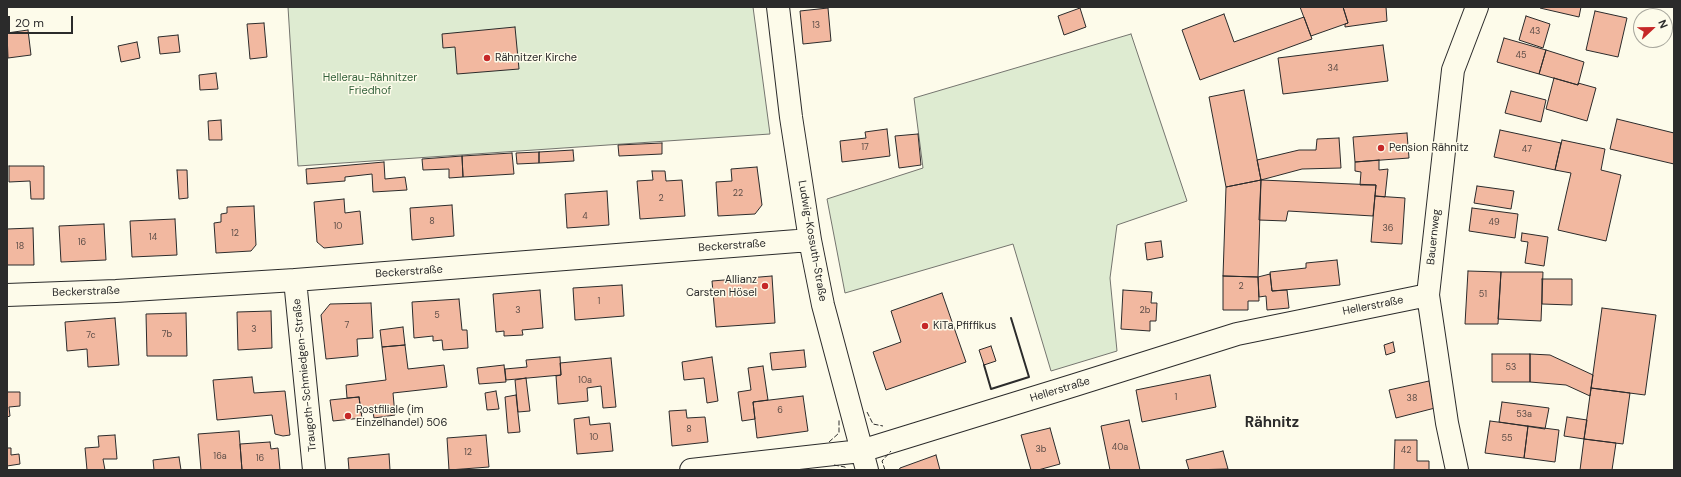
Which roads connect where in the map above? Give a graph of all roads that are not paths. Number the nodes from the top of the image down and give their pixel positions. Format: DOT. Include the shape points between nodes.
graph roads {
  1 [pos="778,7"];
  2 [pos="1477,7"];
  3 [pos="810,240"];
  4 [pos="295,280"];
  5 [pos="1428,295"];
  6 [pos="7,296"];
  7 [pos="864,460"];
  8 [pos="314,470"];
  9 [pos="691,470"];
  10 [pos="1457,470"];
  1 -- 3 [label="street, Ludwig-Kossuth-Straße" via="791,117"];
  2 -- 5 [label="street, Bauernweg" via="1453,70"];
  3 -- 4 [label="street, Beckerstraße"];
  3 -- 7 [label="street, Ludwig-Kossuth-Straße" via="823,305"];
  4 -- 6 [label="street, Beckerstraße"];
  4 -- 8 [label="street, Traugoth-Schmiedgen-Straße"];
  5 -- 7 [label="street, Hellerstraße" via="1237,334 1075,386"];
  5 -- 10 [label="street, Bauernweg" via="1447,423"];
  7 -- 9 [label="street, Hellerstraße"];
}
